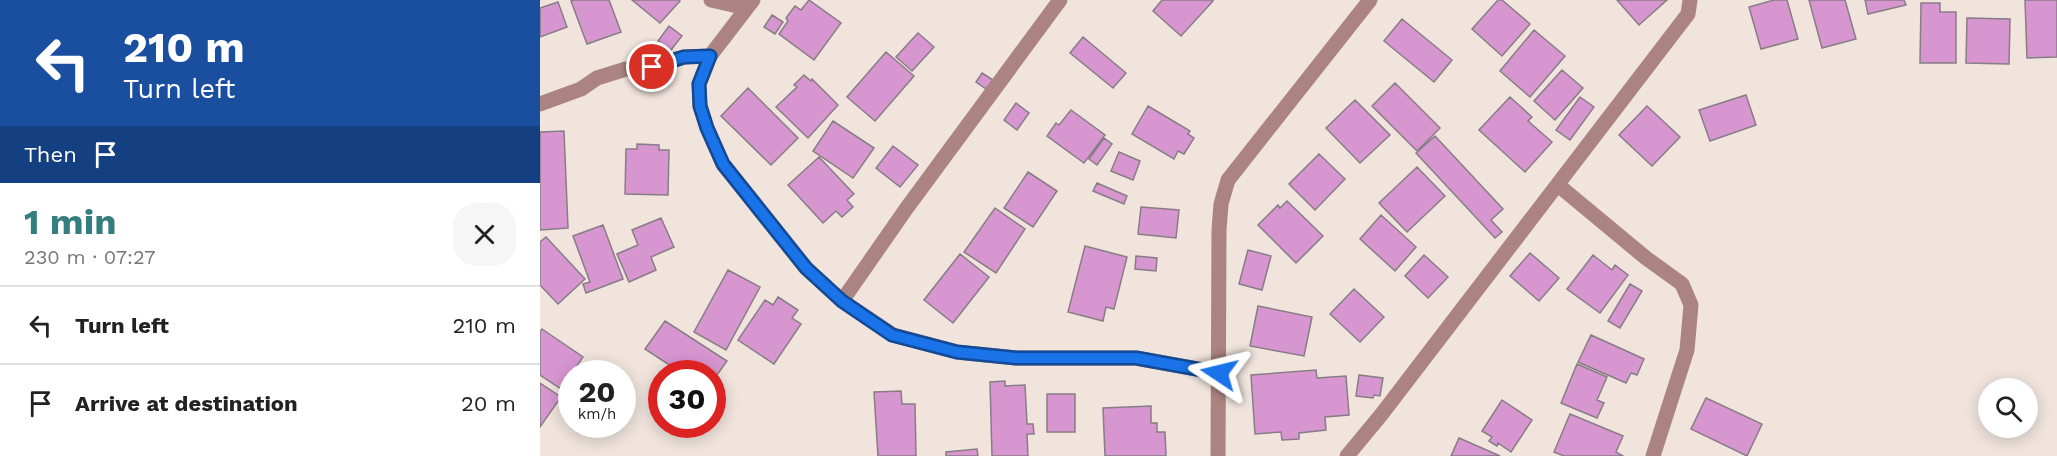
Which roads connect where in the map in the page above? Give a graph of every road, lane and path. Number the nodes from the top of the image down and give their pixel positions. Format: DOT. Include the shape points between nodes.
graph roads {
  1 [pos="711,0"];
  2 [pos="1060,0"];
  3 [pos="1370,0"];
  4 [pos="1690,0"];
  5 [pos="750,4"];
  6 [pos="710,56"];
  7 [pos="540,104"];
  8 [pos="1558,185"];
  9 [pos="842,301"];
  10 [pos="1219,373"];
  11 [pos="1218,456"];
  12 [pos="1347,456"];
  13 [pos="1653,456"];
  1 -- 5 [label="street"];
  2 -- 9 [label="street"];
  3 -- 10 [label="street" via="1228,180 1221,204"];
  4 -- 8 [label="street" via="1688,14"];
  5 -- 6 [label="street"];
  6 -- 7 [label="street" via="626,69"];
  6 -- 9 [label="street" via="699,84 700,106 723,164 806,268"];
  8 -- 12 [label="street"];
  8 -- 13 [label="street" via="1682,284 1690,305 1687,350"];
  9 -- 10 [label="street" via="892,335 957,352 1016,358 1136,358"];
  10 -- 11 [label="street"];
}
